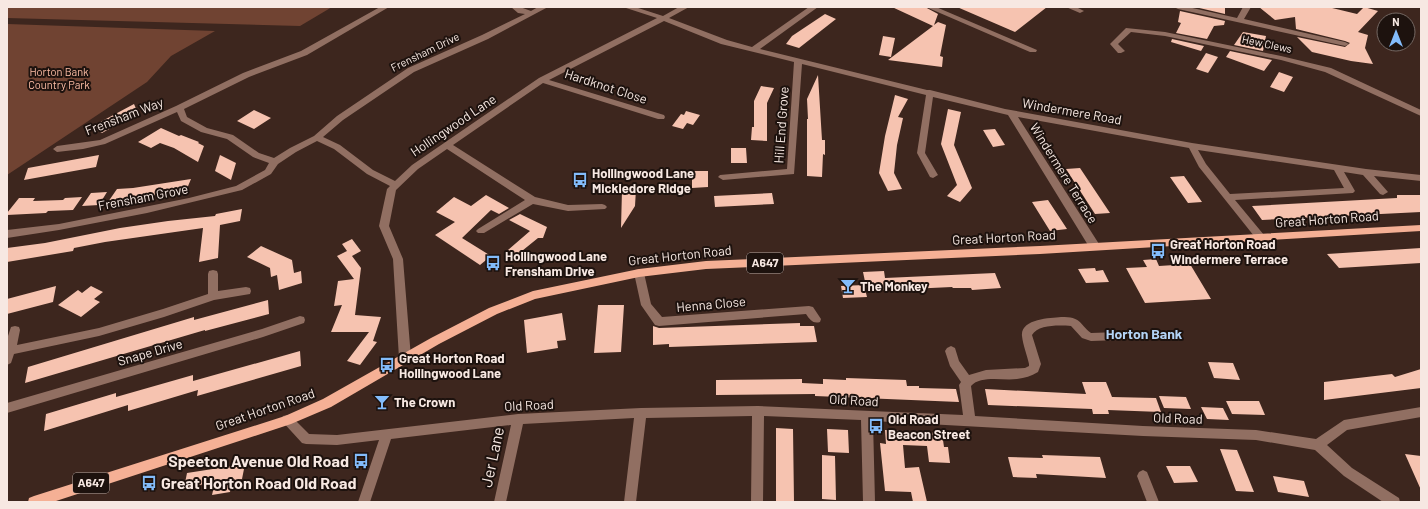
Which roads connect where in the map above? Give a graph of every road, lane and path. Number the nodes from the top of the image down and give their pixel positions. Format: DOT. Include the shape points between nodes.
graph roads {
  1 [pos="385,7"];
  2 [pos="515,7"];
  3 [pos="544,7"];
  4 [pos="627,7"];
  5 [pos="685,7"];
  6 [pos="814,7"];
  7 [pos="930,7"];
  8 [pos="1070,7"];
  9 [pos="1178,7"];
  10 [pos="1246,7"];
  11 [pos="1080,11"];
  12 [pos="531,13"];
  13 [pos="663,18"];
  14 [pos="1240,20"];
  15 [pos="1345,44"];
  16 [pos="754,49"];
  17 [pos="1033,50"];
  18 [pos="1121,51"];
  19 [pos="798,60"];
  20 [pos="542,80"];
  21 [pos="930,92"];
  22 [pos="179,108"];
  23 [pos="1011,113"];
  24 [pos="1421,113"];
  25 [pos="661,117"];
  26 [pos="317,138"];
  27 [pos="446,145"];
  28 [pos="1192,146"];
  29 [pos="57,149"];
  30 [pos="293,150"];
  31 [pos="275,162"];
  32 [pos="1337,167"];
  33 [pos="1366,172"];
  34 [pos="933,175"];
  35 [pos="723,177"];
  36 [pos="1421,178"];
  37 [pos="396,185"];
  38 [pos="1383,192"];
  39 [pos="1228,197"];
  40 [pos="532,200"];
  41 [pos="602,207"];
  42 [pos="1421,228"];
  43 [pos="481,231"];
  44 [pos="7,234"];
  45 [pos="1261,238"];
  46 [pos="1095,247"];
  47 [pos="639,273"];
  48 [pos="213,274"];
  49 [pos="246,291"];
  50 [pos="213,296"];
  51 [pos="816,319"];
  52 [pos="300,320"];
  53 [pos="15,330"];
  54 [pos="1119,336"];
  55 [pos="951,351"];
  56 [pos="8,355"];
  57 [pos="405,358"];
  58 [pos="967,381"];
  59 [pos="7,408"];
  60 [pos="758,411"];
  61 [pos="1421,412"];
  62 [pos="641,413"];
  63 [pos="867,415"];
  64 [pos="518,419"];
  65 [pos="287,420"];
  66 [pos="970,420"];
  67 [pos="387,434"];
  68 [pos="1318,445"];
  69 [pos="1143,476"];
  70 [pos="34,502"];
  71 [pos="364,502"];
  72 [pos="500,502"];
  73 [pos="630,502"];
  74 [pos="757,502"];
  75 [pos="869,502"];
  76 [pos="1153,502"];
  77 [pos="1394,502"];
  1 -- 22 [label="street" via="304,53 246,75"];
  2 -- 12 [label="street"];
  3 -- 12 [label="street, Frensham Drive"];
  4 -- 13 [label="street, Windermere Road"];
  5 -- 13 [label="street, Hollingwood Lane"];
  6 -- 16 [label="street"];
  7 -- 17 [label="street"];
  8 -- 11 [label="street"];
  9 -- 14 [label="street"];
  10 -- 14 [label="street"];
  12 -- 26 [label="street, Frensham Drive" via="411,70 340,118"];
  13 -- 16 [label="street, Windermere Road" via="724,42"];
  13 -- 20 [label="street, Hollingwood Lane"];
  14 -- 15 [label="street"];
  16 -- 19 [label="street, Windermere Road"];
  18 -- 24 [label="street, Hew Clews" via="1114,44 1129,30 1165,34 1328,70"];
  19 -- 21 [label="street, Windermere Road"];
  19 -- 35 [label="street, Hill End Grove" via="791,172"];
  20 -- 25 [label="street, Hardknot Close"];
  20 -- 27 [label="street, Hollingwood Lane"];
  21 -- 23 [label="street, Windermere Road"];
  21 -- 34 [label="street" via="922,153"];
  22 -- 29 [label="street, Frensham Way" via="102,142"];
  22 -- 31 [label="street, Frensham Way" via="184,119 204,130 230,137 256,156"];
  23 -- 28 [label="street, Windermere Road"];
  23 -- 46 [label="street, Windermere Terrace"];
  26 -- 30 [label="street, Frensham Drive"];
  26 -- 37 [label="street" via="337,147 370,172"];
  27 -- 37 [label="street, Hollingwood Lane" via="414,167"];
  27 -- 40 [label="street"];
  28 -- 32 [label="street, Windermere Road"];
  28 -- 39 [label="street" via="1202,165"];
  30 -- 31 [label="street, Frensham Grove"];
  31 -- 44 [label="street, Frensham Grove" via="268,172 239,188 147,210"];
  32 -- 33 [label="street, Windermere Road"];
  32 -- 39 [label="street" via="1350,191"];
  33 -- 36 [label="street, Windermere Road"];
  33 -- 38 [label="street"];
  37 -- 57 [label="street, Hollingwood Lane" via="392,189 384,226 398,259"];
  39 -- 45 [label="street"];
  40 -- 41 [label="street" via="568,208"];
  40 -- 43 [label="street"];
  42 -- 45 [label="main road, Great Horton Road / A647"];
  45 -- 46 [label="main road, Great Horton Road / A647"];
  46 -- 47 [label="main road, Great Horton Road / A647" via="706,265"];
  47 -- 51 [label="street, Henna Close" via="646,305 659,322 809,310"];
  47 -- 57 [label="main road, Great Horton Road / A647" via="533,295 492,311"];
  48 -- 50 [label="street"];
  49 -- 50 [label="street"];
  50 -- 56 [label="street" via="99,332"];
  52 -- 59 [label="street, Snape Drive"];
  53 -- 56 [label="street"];
  54 -- 58 [label="street" via="1088,336 1072,322 1046,322 1029,330 1028,339 1035,364 1030,372 985,375"];
  55 -- 58 [label="street" via="954,363"];
  57 -- 65 [label="main road, Great Horton Road / A647" via="327,403"];
  58 -- 66 [label="street" via="965,385"];
  60 -- 62 [label="street, Old Road"];
  60 -- 63 [label="street, Old Road"];
  60 -- 74 [label="street"];
  61 -- 68 [label="street" via="1344,425"];
  62 -- 64 [label="street, Old Road"];
  62 -- 73 [label="street"];
  63 -- 66 [label="street, Old Road"];
  63 -- 75 [label="street"];
  64 -- 67 [label="street, Old Road"];
  64 -- 72 [label="street, Jer Lane"];
  65 -- 67 [label="street, Old Road" via="306,439 337,440"];
  65 -- 70 [label="main road, Great Horton Road / A647"];
  66 -- 68 [label="street, Old Road" via="1256,435"];
  67 -- 71 [label="street"];
  68 -- 77 [label="street" via="1348,472"];
  69 -- 76 [label="street"];
}
